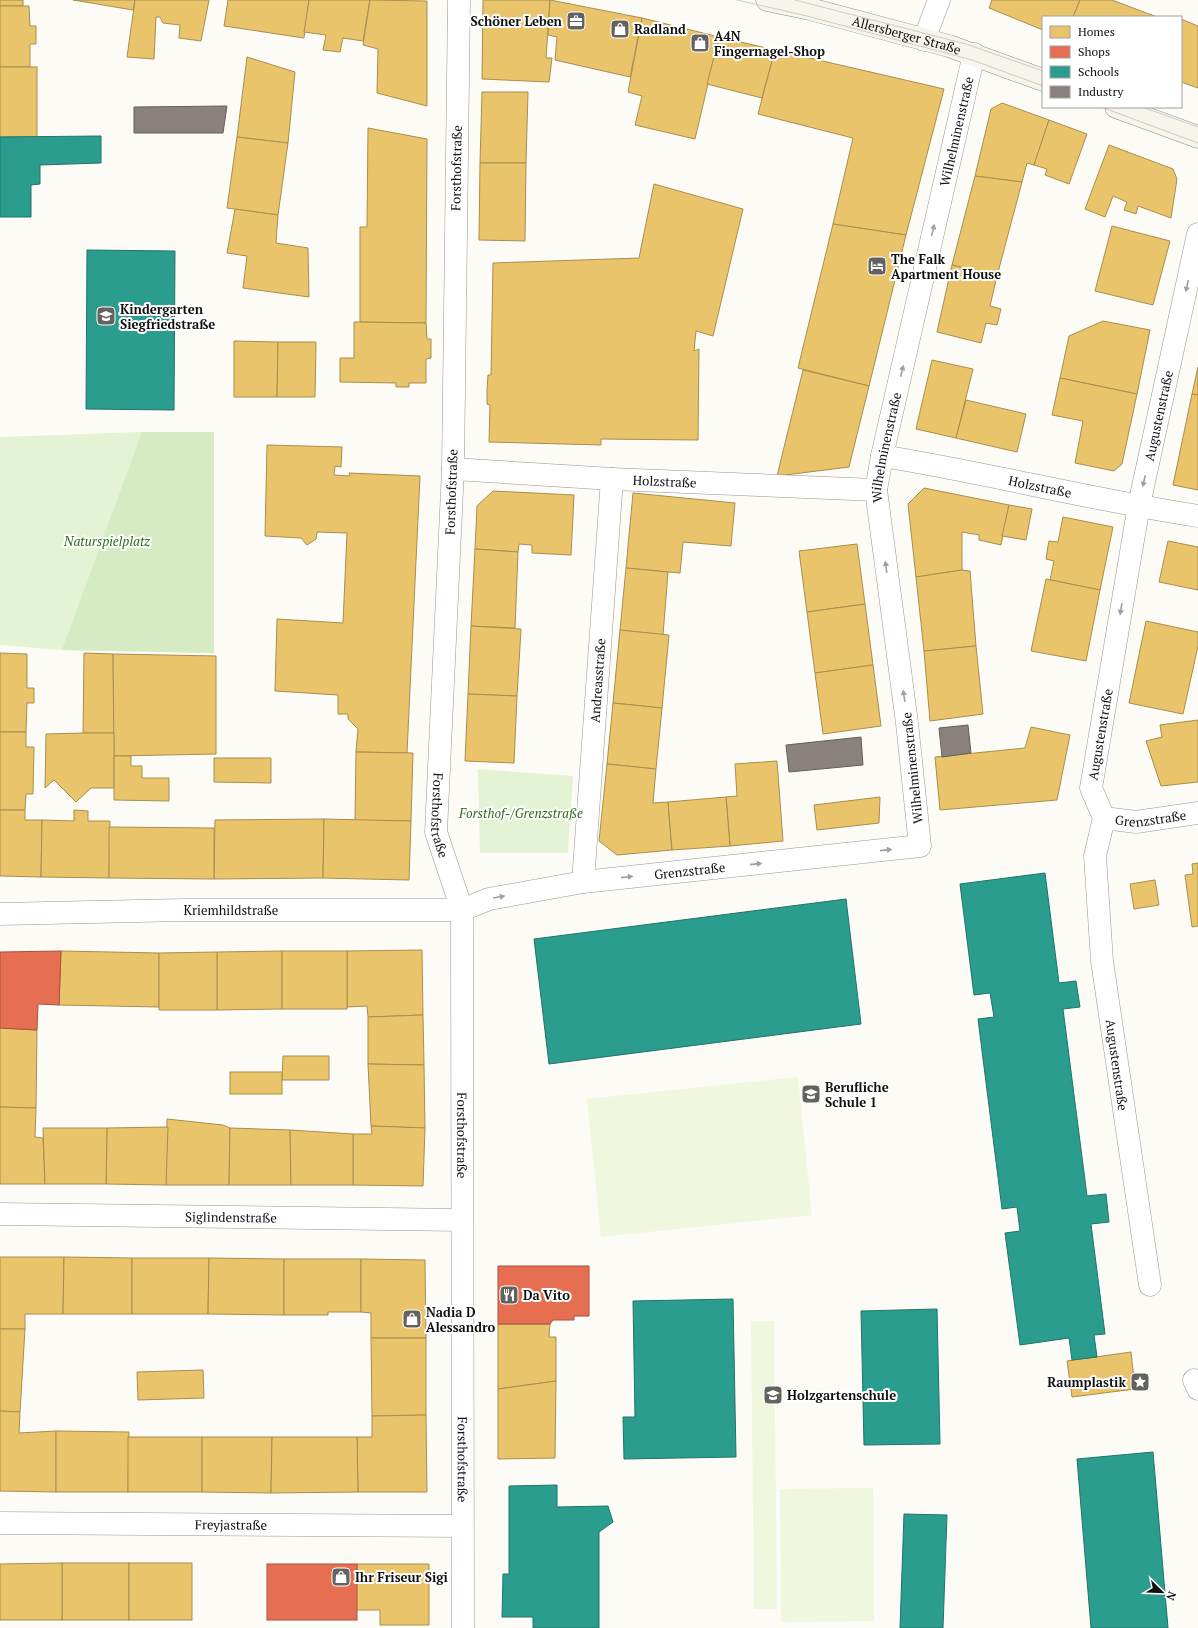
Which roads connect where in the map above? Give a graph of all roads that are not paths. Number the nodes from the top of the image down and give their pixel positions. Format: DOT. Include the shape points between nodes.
graph roads {
  1 [pos="459,0"];
  2 [pos="767,0"];
  3 [pos="939,0"];
  4 [pos="924,40"];
  5 [pos="974,54"];
  6 [pos="1042,80"];
  7 [pos="1119,108"];
  8 [pos="1198,137"];
  9 [pos="1198,234"];
  10 [pos="882,456"];
  11 [pos="453,469"];
  12 [pos="612,479"];
  13 [pos="876,490"];
  14 [pos="1139,505"];
  15 [pos="1198,516"];
  16 [pos="1198,813"];
  17 [pos="1104,818"];
  18 [pos="920,846"];
  19 [pos="583,882"];
  20 [pos="462,910"];
  21 [pos="0,914"];
  22 [pos="0,1214"];
  23 [pos="462,1220"];
  24 [pos="1150,1285"];
  25 [pos="0,1523"];
  26 [pos="462,1526"];
  27 [pos="463,1628"];
  1 -- 11 [label="street, Forsthofstraße"];
  2 -- 4 [label="main road, Allersberger Straße"];
  3 -- 4 [label="street"];
  4 -- 5 [label="main road, Allersberger Straße"];
  5 -- 6 [label="main road, Allersberger Straße"];
  10 -- 5 [label="street, Wilhelminenstraße, one-way"];
  7 -- 8 [label="main road"];
  9 -- 14 [label="street, Augustenstraße, one-way"];
  10 -- 13 [label="street, Wilhelminenstraße"];
  10 -- 14 [label="street, Holzstraße" via="946,466 1100,500"];
  11 -- 12 [label="street, Holzstraße"];
  11 -- 20 [label="street, Forsthofstraße" via="436,832"];
  12 -- 13 [label="street, Holzstraße"];
  12 -- 19 [label="street, Andreasstraße"];
  18 -- 13 [label="street, Wilhelminenstraße, one-way" via="907,723"];
  14 -- 15 [label="street, Holzstraße"];
  14 -- 17 [label="street, Augustenstraße, one-way" via="1091,788"];
  16 -- 17 [label="street, Grenzstraße" via="1136,822"];
  17 -- 24 [label="street, Augustenstraße" via="1095,856 1102,961"];
  19 -- 18 [label="street, Grenzstraße, one-way"];
  20 -- 19 [label="street, Grenzstraße, one-way" via="489,899"];
  20 -- 21 [label="street, Kriemhildstraße" via="184,910"];
  20 -- 23 [label="street, Forsthofstraße"];
  22 -- 23 [label="street, Siglindenstraße"];
  23 -- 26 [label="street, Forsthofstraße"];
  25 -- 26 [label="street, Freyjastraße"];
  26 -- 27 [label="street, Forsthofstraße"];
}
